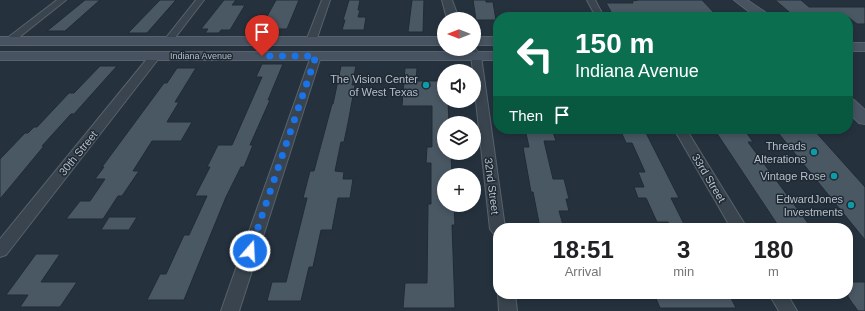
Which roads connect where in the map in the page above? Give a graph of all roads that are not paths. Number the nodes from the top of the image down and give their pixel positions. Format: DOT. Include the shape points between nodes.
graph roads {
  1 [pos="62,0"];
  2 [pos="200,0"];
  3 [pos="326,0"];
  4 [pos="591,0"];
  5 [pos="447,2"];
  6 [pos="742,2"];
  7 [pos="446,12"];
  8 [pos="451,12"];
  9 [pos="597,12"];
  10 [pos="748,12"];
  11 [pos="758,12"];
  12 [pos="5,41"];
  13 [pos="168,41"];
  14 [pos="311,41"];
  15 [pos="437,41"];
  16 [pos="481,41"];
  17 [pos="493,41"];
  18 [pos="865,46"];
  19 [pos="853,47"];
  20 [pos="437,49"];
  21 [pos="493,49"];
  22 [pos="481,51"];
  23 [pos="437,54"];
  24 [pos="481,54"];
  25 [pos="493,55"];
  26 [pos="0,56"];
  27 [pos="155,56"];
  28 [pos="316,56"];
  29 [pos="473,56"];
  30 [pos="853,108"];
  31 [pos="865,119"];
  32 [pos="683,134"];
  33 [pos="497,223"];
  34 [pos="736,223"];
  35 [pos="0,250"];
  36 [pos="507,299"];
  37 [pos="781,299"];
  38 [pos="230,311"];
  39 [pos="508,311"];
  40 [pos="788,311"];
  1 -- 12 [label="street"];
  2 -- 13 [label="street"];
  3 -- 14 [label="street"];
  4 -- 9 [label="street"];
  5 -- 7 [label="street"];
  5 -- 8 [label="street"];
  6 -- 10 [label="main road"];
  6 -- 11 [label="main road"];
  12 -- 13 [label="main road, Indiana Avenue"];
  13 -- 14 [label="main road, Indiana Avenue"];
  14 -- 15 [label="main road, Indiana Avenue"];
  16 -- 17 [label="main road"];
  18 -- 19 [label="main road"];
  20 -- 28 [label="main road" via="376,49"];
  21 -- 22 [label="main road"];
  23 -- 28 [label="main road, Indiana Avenue"];
  24 -- 25 [label="main road, Indiana Avenue"];
  26 -- 27 [label="main road, Indiana Avenue"];
  27 -- 28 [label="main road, Indiana Avenue"];
  27 -- 35 [label="street, 30th Street"];
  28 -- 38 [label="street"];
  29 -- 33 [label="street, 32nd Street"];
  30 -- 31 [label="main road"];
  32 -- 34 [label="street, 33rd Street"];
  36 -- 39 [label="street"];
  37 -- 40 [label="street"];
}
